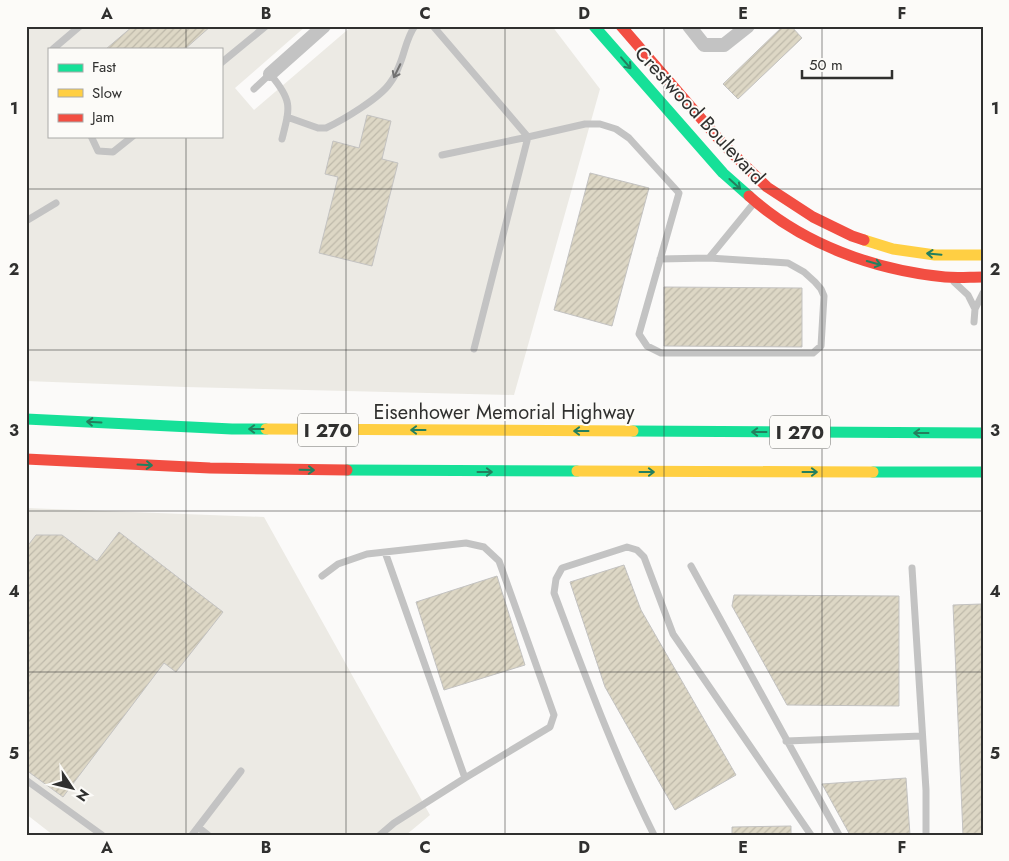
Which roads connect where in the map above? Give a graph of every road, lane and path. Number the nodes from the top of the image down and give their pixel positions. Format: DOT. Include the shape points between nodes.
graph roads {
  1 [pos="80,26"];
  2 [pos="266,26"];
  3 [pos="324,26"];
  4 [pos="415,26"];
  5 [pos="433,26"];
  6 [pos="594,26"];
  7 [pos="621,26"];
  8 [pos="689,26"];
  9 [pos="748,26"];
  10 [pos="55,48"];
  11 [pos="222,62"];
  12 [pos="270,74"];
  13 [pos="254,89"];
  14 [pos="287,118"];
  15 [pos="528,137"];
  16 [pos="92,138"];
  17 [pos="130,138"];
  18 [pos="282,139"];
  19 [pos="442,156"];
  20 [pos="767,187"];
  21 [pos="756,202"];
  22 [pos="56,203"];
  23 [pos="26,221"];
  24 [pos="983,255"];
  25 [pos="660,258"];
  26 [pos="709,258"];
  27 [pos="945,277"];
  28 [pos="983,277"];
  29 [pos="983,294"];
  30 [pos="976,308"];
  31 [pos="974,322"];
  32 [pos="474,349"];
  33 [pos="26,419"];
  34 [pos="983,433"];
  35 [pos="26,460"];
  36 [pos="983,472"];
  37 [pos="385,552"];
  38 [pos="692,566"];
  39 [pos="912,568"];
  40 [pos="322,576"];
  41 [pos="922,736"];
  42 [pos="786,741"];
  43 [pos="241,771"];
  44 [pos="464,778"];
  45 [pos="26,780"];
  46 [pos="198,827"];
  47 [pos="102,835"];
  48 [pos="192,835"];
  49 [pos="208,835"];
  50 [pos="380,835"];
  51 [pos="654,835"];
  52 [pos="811,835"];
  53 [pos="839,835"];
  54 [pos="926,835"];
  1 -- 10 [label="lane"];
  2 -- 11 [label="lane"];
  3 -- 12 [label="street"];
  4 -- 14 [label="lane, one-way" via="390,84 378,96 326,128"];
  5 -- 15 [label="lane"];
  6 -- 21 [label="main road, Crestwood Boulevard, one-way" via="723,173"];
  7 -- 20 [label="main road, Crestwood Boulevard" via="724,145"];
  8 -- 9 [label="street" via="704,45 724,45"];
  12 -- 13 [label="lane"];
  12 -- 14 [label="lane" via="287,97"];
  14 -- 18 [label="lane"];
  15 -- 19 [label="lane"];
  15 -- 25 [label="lane" via="585,124 600,124 629,138 679,194"];
  15 -- 32 [label="lane"];
  16 -- 17 [label="lane" via="98,151 113,152"];
  20 -- 21 [label="lane"];
  24 -- 20 [label="main road, Crestwood Boulevard, one-way" via="935,255 893,249 852,236 813,217"];
  21 -- 26 [label="lane"];
  21 -- 27 [label="main road, Crestwood Boulevard, one-way" via="795,230 845,255 886,267"];
  22 -- 23 [label="lane"];
  25 -- 26 [label="lane"];
  25 -- 26 [label="lane" via="639,334 647,346 660,353 813,353 821,346 824,296 804,272 788,263"];
  27 -- 28 [label="main road, Crestwood Boulevard"];
  27 -- 30 [label="lane" via="956,283"];
  29 -- 30 [label="lane"];
  30 -- 31 [label="lane"];
  34 -- 33 [label="main road, Eisenhower Memorial Highway / I 270, one-way" via="232,429"];
  35 -- 36 [label="main road, I 270, one-way" via="210,468 446,472"];
  37 -- 40 [label="lane" via="367,554 338,564"];
  37 -- 44 [label="lane"];
  37 -- 44 [label="lane" via="466,543 484,547 499,561 554,715 550,727"];
  38 -- 42 [label="lane"];
  39 -- 41 [label="lane"];
  41 -- 42 [label="lane"];
  41 -- 54 [label="lane"];
  42 -- 53 [label="lane"];
  43 -- 46 [label="lane"];
  44 -- 50 [label="lane"];
  45 -- 47 [label="lane"];
  46 -- 48 [label="lane"];
  46 -- 49 [label="lane"];
  51 -- 52 [label="lane" via="583,672 554,593 562,568 628,547 644,557 673,634"];
}
